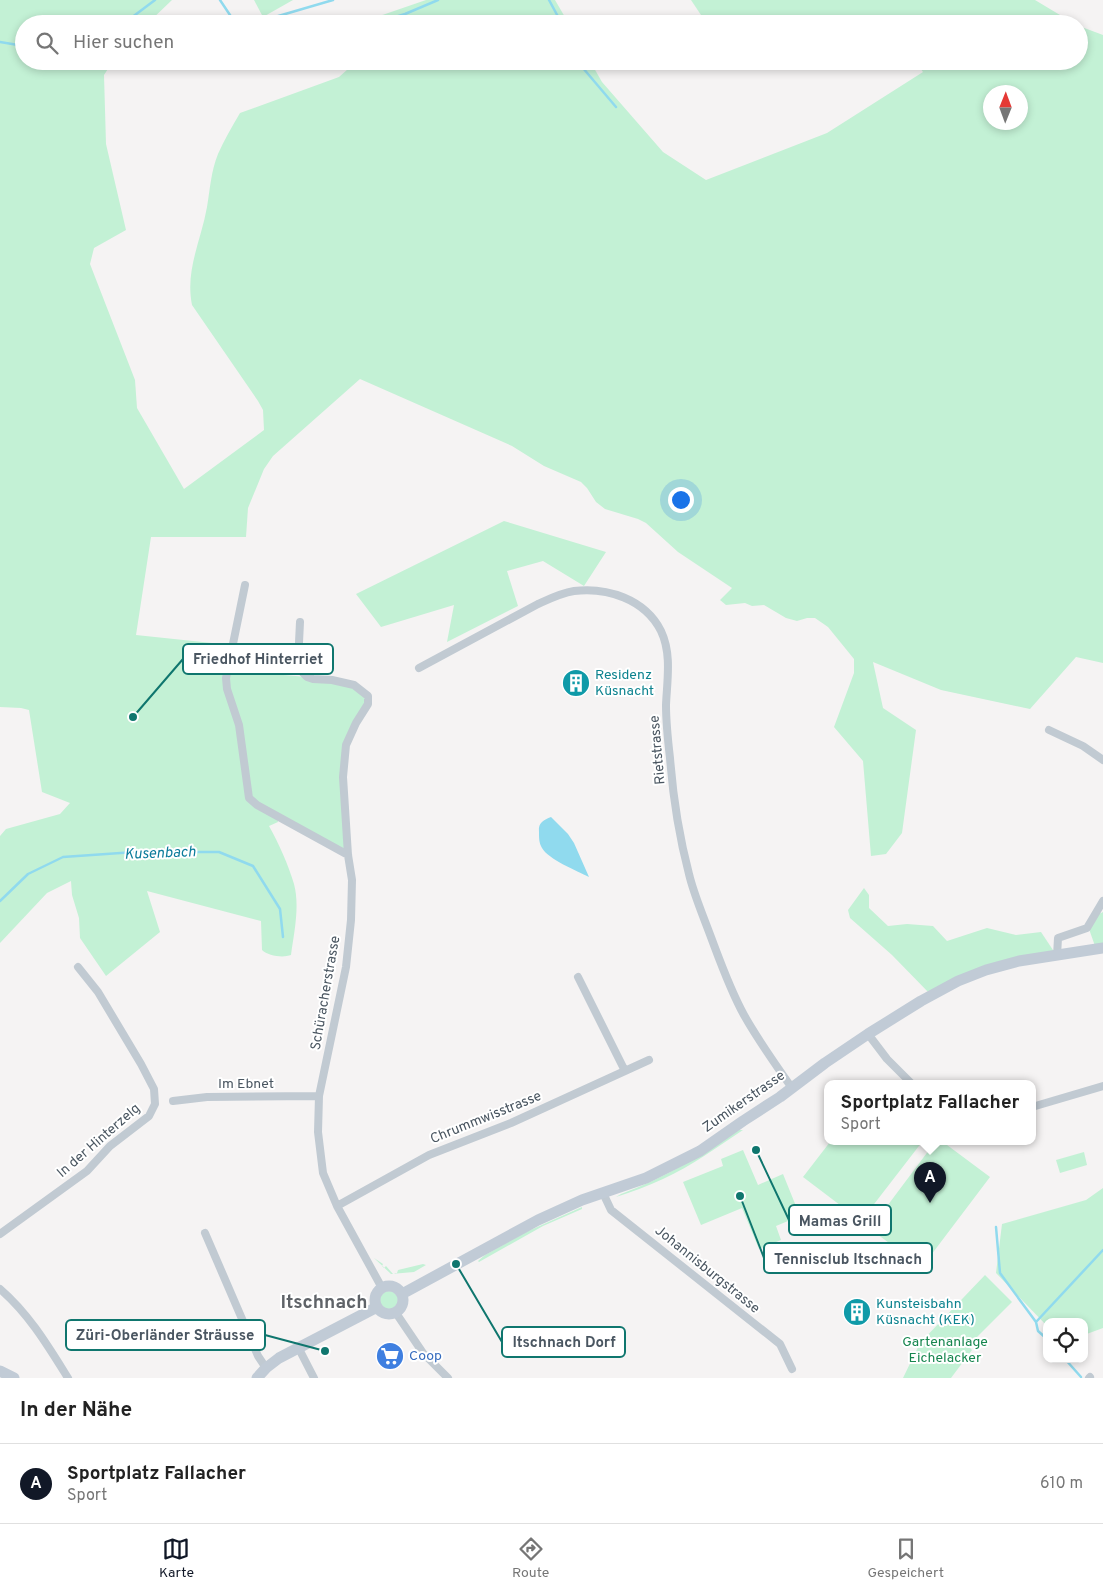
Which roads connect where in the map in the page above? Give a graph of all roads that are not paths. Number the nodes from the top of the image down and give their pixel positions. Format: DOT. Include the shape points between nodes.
graph roads {
  1 [pos="245,585"];
  2 [pos="300,622"];
  3 [pos="419,668"];
  4 [pos="1049,730"];
  5 [pos="1103,760"];
  6 [pos="348,855"];
  7 [pos="1103,901"];
  8 [pos="1103,948"];
  9 [pos="1057,956"];
  10 [pos="78,967"];
  11 [pos="578,977"];
  12 [pos="868,1034"];
  13 [pos="649,1060"];
  14 [pos="625,1071"];
  15 [pos="908,1080"];
  16 [pos="1103,1086"];
  17 [pos="792,1088"];
  18 [pos="319,1096"];
  19 [pos="173,1100"];
  20 [pos="1036,1106"];
  21 [pos="603,1194"];
  22 [pos="337,1206"];
  23 [pos="205,1233"];
  24 [pos="0,1234"];
  25 [pos="382,1288"];
  26 [pos="0,1289"];
  27 [pos="402,1294"];
  28 [pos="377,1307"];
  29 [pos="396,1313"];
  30 [pos="298,1348"];
  31 [pos="266,1368"];
  32 [pos="792,1369"];
  33 [pos="0,1371"];
  34 [pos="14,1378"];
  35 [pos="68,1378"];
  36 [pos="257,1378"];
  37 [pos="314,1378"];
  38 [pos="448,1378"];
  1 -- 6 [label="street" via="226,678 240,724 247,793 253,802"];
  2 -- 6 [label="street, Schüracherstrasse" via="298,663 301,671 313,679 354,685 368,696 368,704 346,745 343,777"];
  3 -- 17 [label="street, Rietstrasse" via="538,604 572,592 606,591 621,596 634,602 652,619 665,642 668,658 666,708 669,753 689,876 736,999 755,1034"];
  4 -- 5 [label="street" via="1083,746"];
  6 -- 18 [label="street, Schüracherstrasse" via="352,880 346,967"];
  7 -- 9 [label="street" via="1087,928 1058,938"];
  8 -- 9 [label="main road, Zumikerstrasse"];
  9 -- 12 [label="main road, Zumikerstrasse" via="1019,961 958,981"];
  10 -- 24 [label="street, In der Hinterzelg" via="98,992 141,1064 154,1089 155,1104 149,1116 110,1146 87,1171"];
  11 -- 14 [label="street"];
  12 -- 15 [label="street"];
  12 -- 17 [label="main road, Zumikerstrasse"];
  13 -- 14 [label="street, Chrummwisstrasse"];
  14 -- 22 [label="street, Chrummwisstrasse" via="511,1123 429,1155"];
  16 -- 20 [label="street"];
  17 -- 21 [label="main road, Zumikerstrasse" via="700,1151 646,1178"];
  18 -- 19 [label="street, Im Ebnet"];
  18 -- 22 [label="street, Schüracherstrasse" via="318,1132 323,1173"];
  21 -- 27 [label="main road, Zumikerstrasse" via="538,1220"];
  21 -- 32 [label="street, Johannisburgstrasse" via="611,1210 780,1344"];
  22 -- 25 [label="street, Schüracherstrasse"];
  23 -- 31 [label="street"];
  25 -- 27 [label="main road" via="394,1287"];
  25 -- 28 [label="main road" via="376,1296"];
  26 -- 35 [label="street" via="36,1327"];
  27 -- 29 [label="main road" via="403,1304"];
  28 -- 29 [label="main road" via="385,1314"];
  28 -- 30 [label="main road"];
  29 -- 38 [label="street" via="423,1353"];
  30 -- 31 [label="main road"];
  30 -- 37 [label="street"];
  31 -- 36 [label="main road"];
  33 -- 34 [label="main road"];
}
